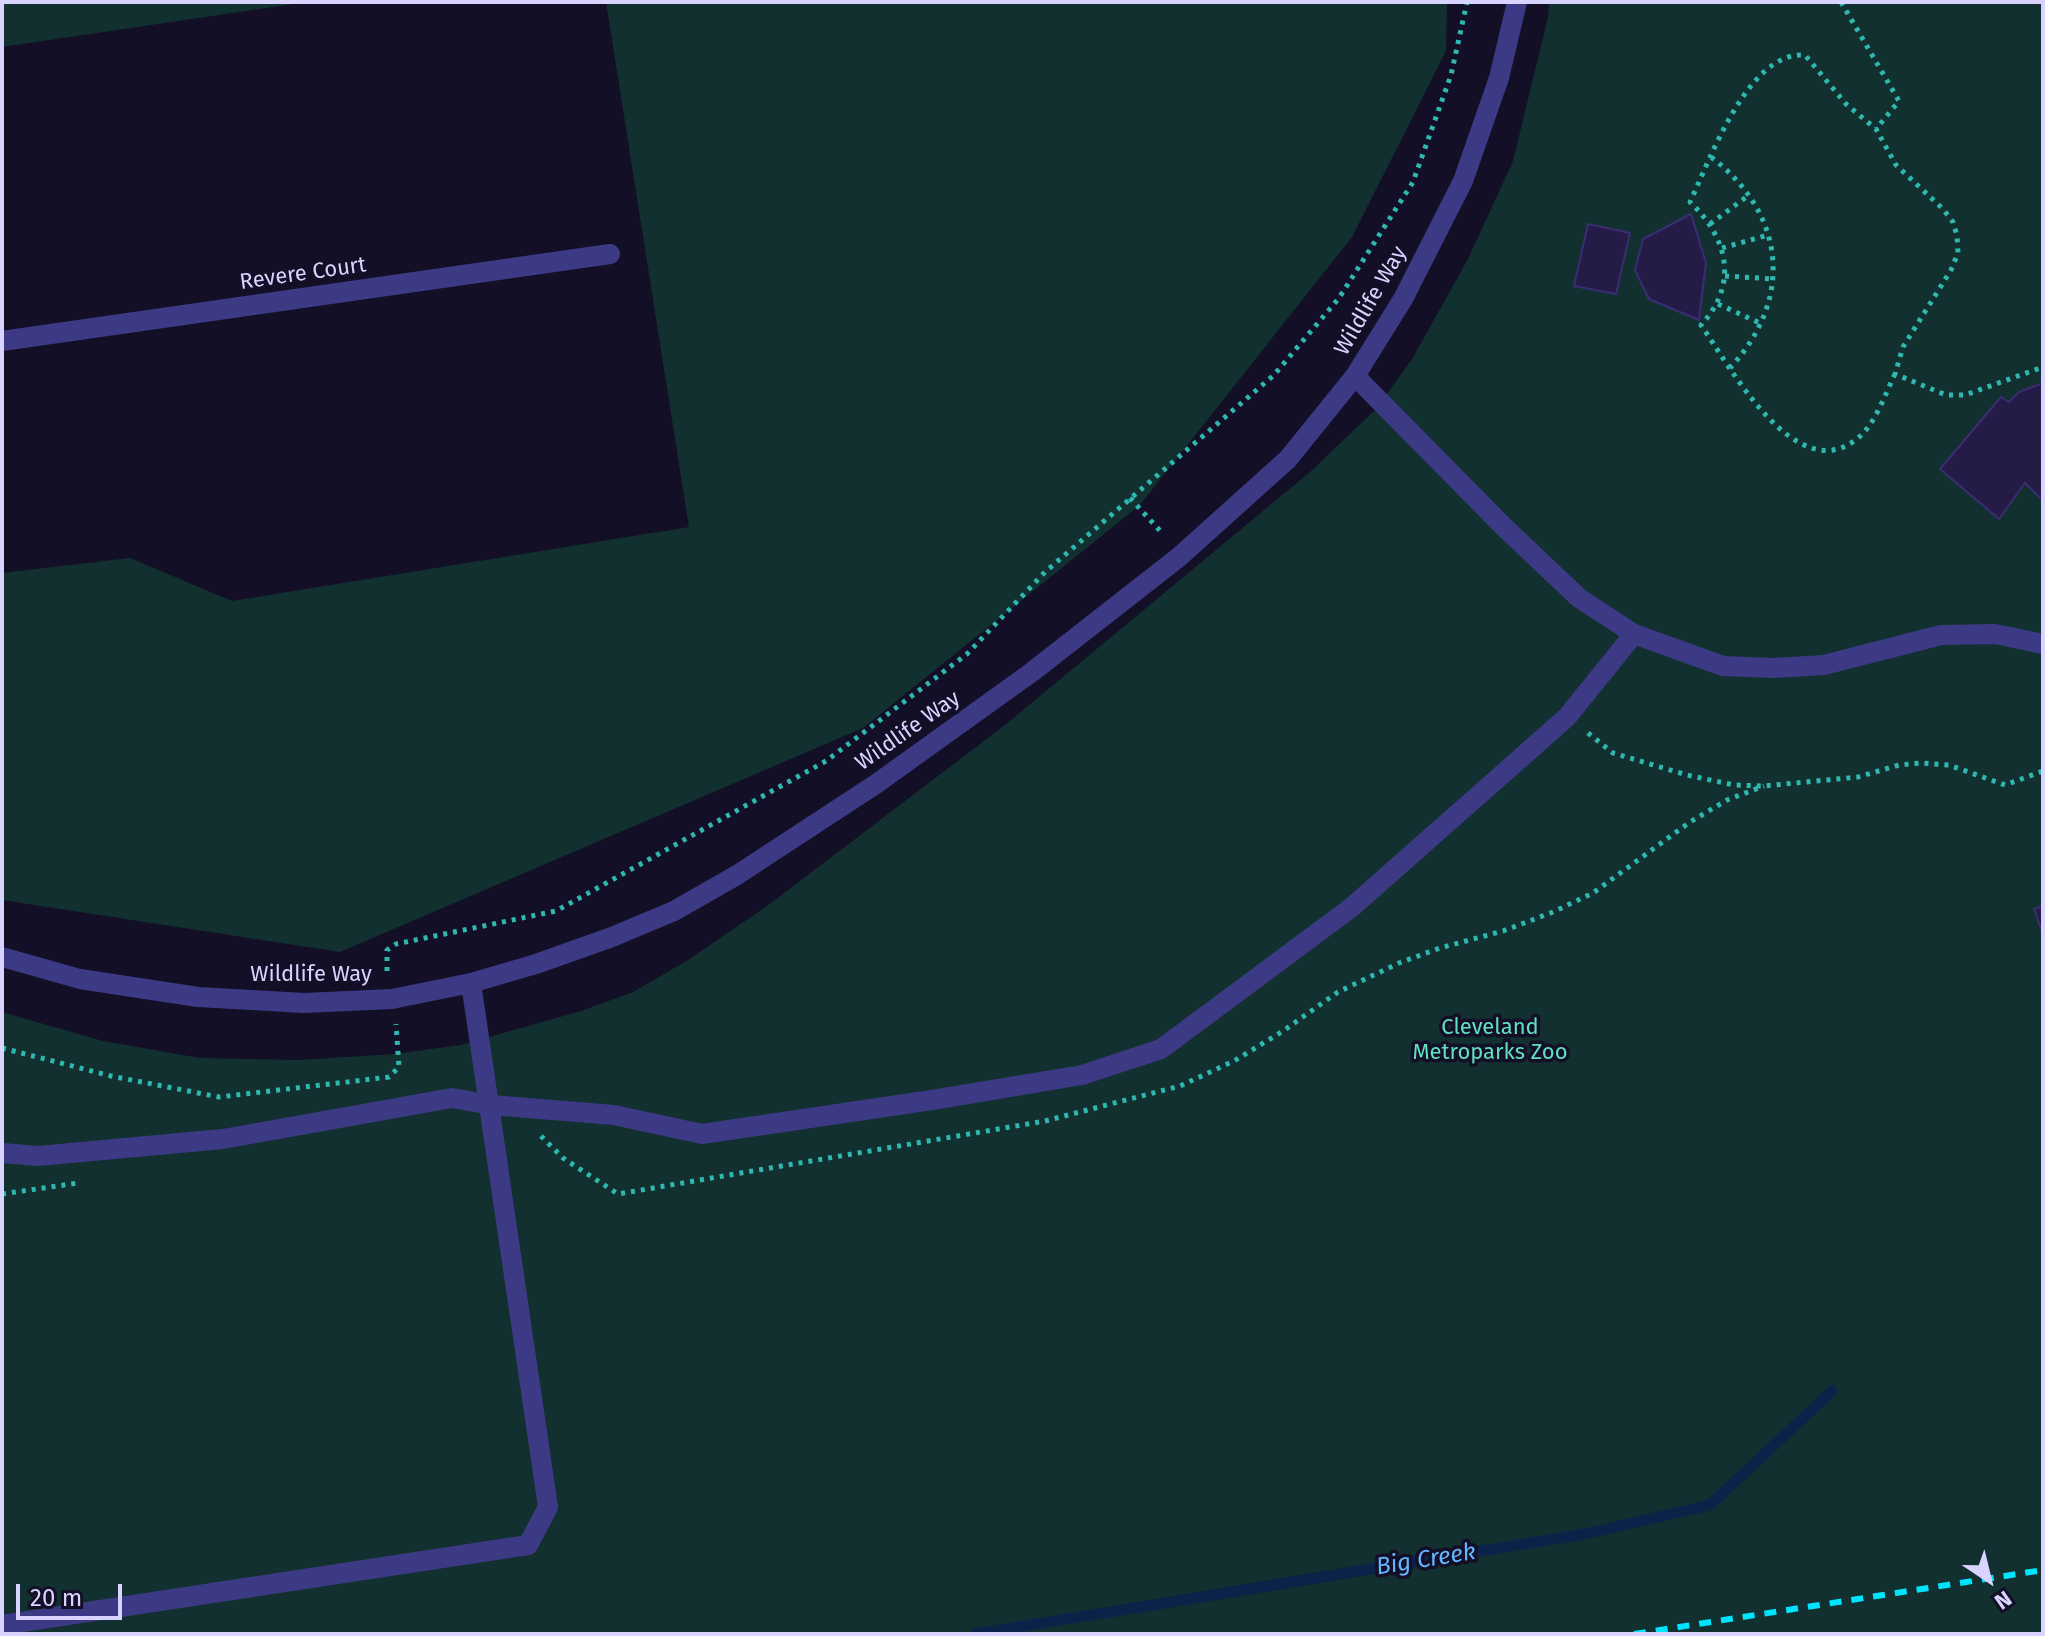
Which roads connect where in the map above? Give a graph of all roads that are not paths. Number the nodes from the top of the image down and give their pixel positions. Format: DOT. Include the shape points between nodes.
graph roads {
  1 [pos="1517,2"];
  2 [pos="610,254"];
  3 [pos="2,341"];
  4 [pos="1355,376"];
  5 [pos="1634,634"];
  6 [pos="2043,644"];
  7 [pos="2,957"];
  8 [pos="471,983"];
  9 [pos="492,1114"];
  10 [pos="2,1153"];
  11 [pos="2,1625"];
  1 -- 4 [label="street, Wildlife Way" via="1499,78 1463,181 1403,299"];
  2 -- 3 [label="street, Revere Court"];
  4 -- 5 [label="street" via="1579,598"];
  4 -- 8 [label="street, Wildlife Way" via="1288,459 1179,557 876,784 674,911"];
  5 -- 6 [label="street" via="1723,666 1774,668 1824,665 1941,635 1995,634"];
  5 -- 9 [label="street" via="1567,717 1352,907 1161,1049 1082,1075 702,1134 614,1115"];
  7 -- 8 [label="street, Wildlife Way" via="80,979 198,997 304,1003 392,999"];
  8 -- 9 [label="street"];
  9 -- 10 [label="street" via="452,1098 223,1139 38,1156"];
  9 -- 11 [label="street" via="548,1507 528,1545"];
}
